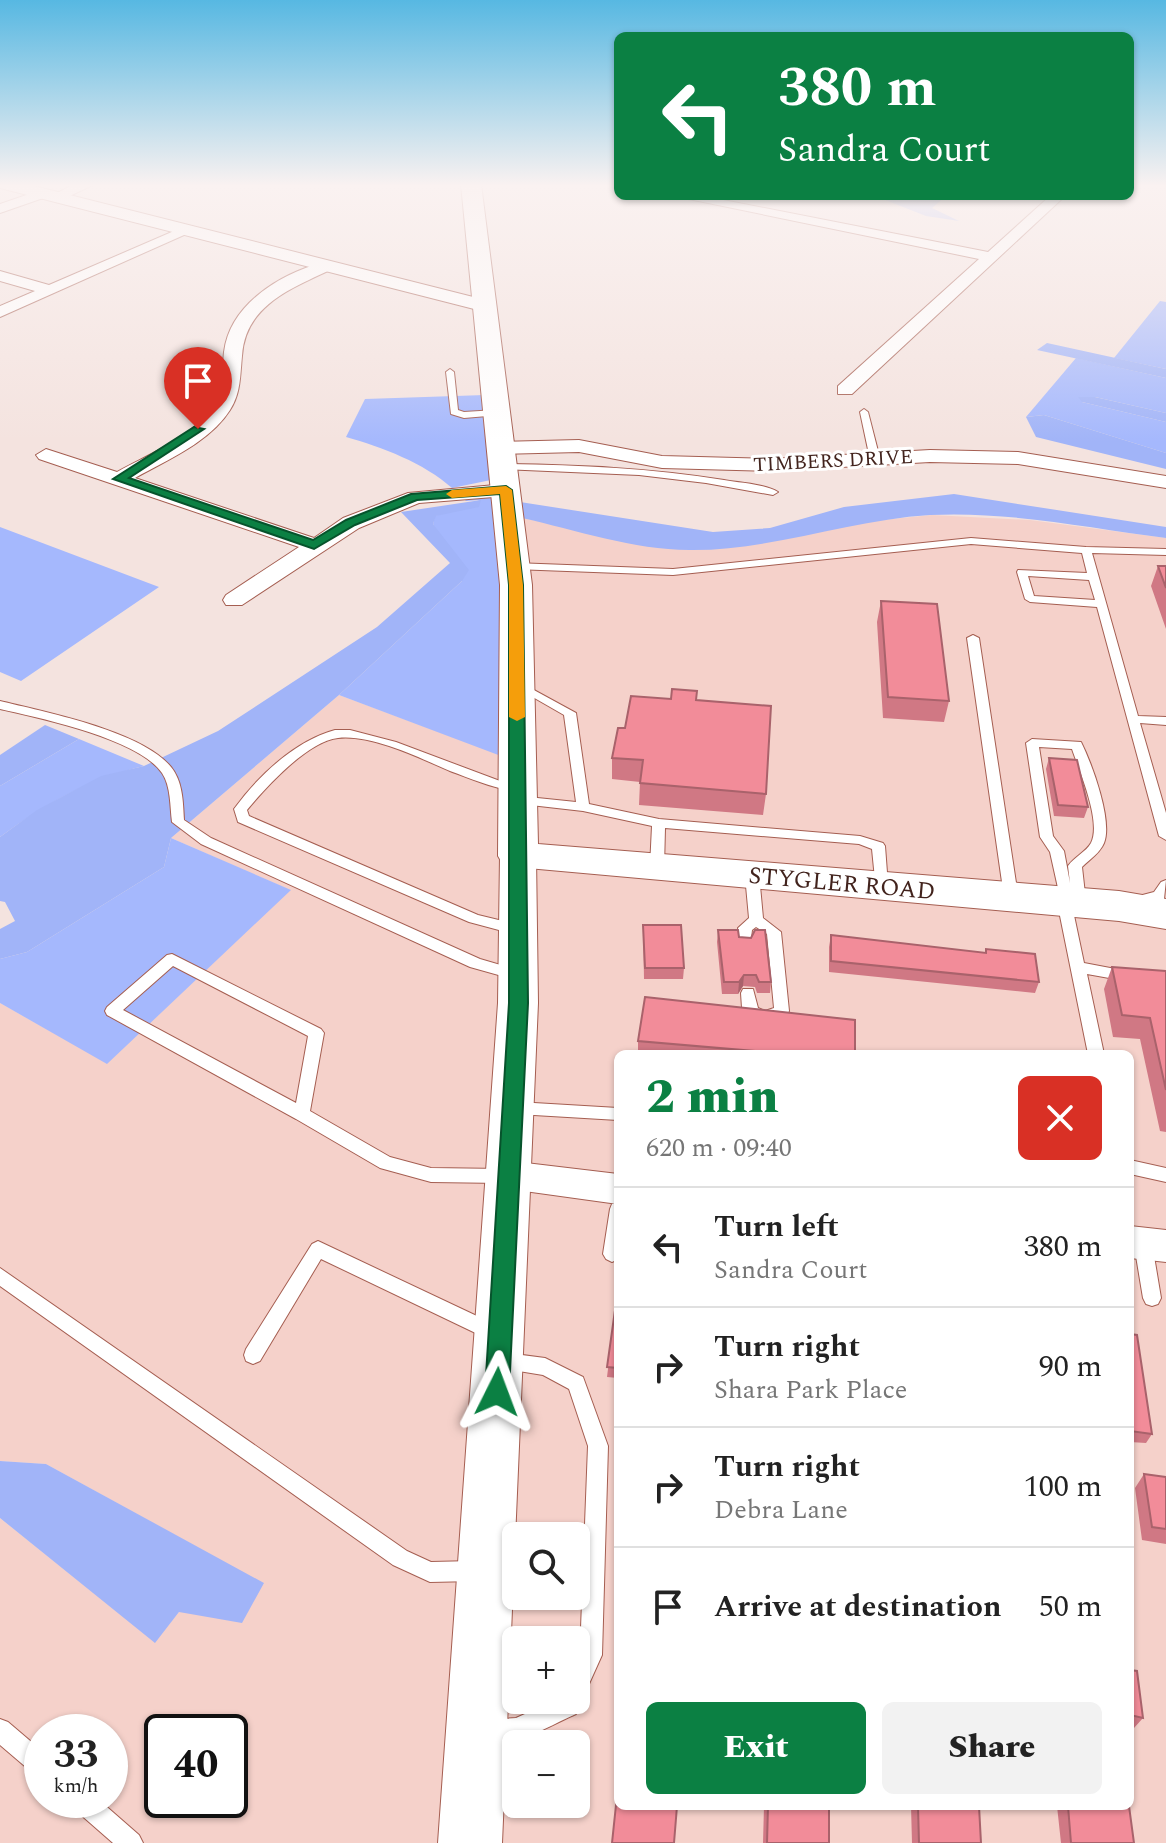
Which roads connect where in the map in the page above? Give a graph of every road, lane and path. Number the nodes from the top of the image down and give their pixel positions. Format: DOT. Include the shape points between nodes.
graph roads {
  1 [pos="95,270"];
  2 [pos="318,270"];
  3 [pos="337,270"];
  4 [pos="479,270"];
  5 [pos="976,270"];
  6 [pos="0,276"];
  7 [pos="49,290"];
  8 [pos="482,305"];
  9 [pos="0,312"];
  10 [pos="450,372"];
  11 [pos="845,390"];
  12 [pos="864,412"];
  13 [pos="496,413"];
  14 [pos="46,455"];
  15 [pos="875,459"];
  16 [pos="503,468"];
  17 [pos="119,479"];
  18 [pos="1166,482"];
  19 [pos="773,492"];
  20 [pos="314,545"];
  21 [pos="1086,550"];
  22 [pos="1166,552"];
  23 [pos="514,566"];
  24 [pos="1093,577"];
  25 [pos="234,600"];
  26 [pos="1101,604"];
  27 [pos="973,638"];
  28 [pos="517,684"];
  29 [pos="0,705"];
  30 [pos="1132,719"];
  31 [pos="1166,721"];
  32 [pos="517,793"];
  33 [pos="583,807"];
  34 [pos="659,823"];
  35 [pos="1166,836"];
  36 [pos="518,856"];
  37 [pos="657,867"];
  38 [pos="752,875"];
  39 [pos="1166,885"];
  40 [pos="881,886"];
  41 [pos="1011,896"];
  42 [pos="1073,898"];
  43 [pos="1119,906"];
  44 [pos="1166,914"];
  45 [pos="756,920"];
  46 [pos="745,942"];
  47 [pos="518,953"];
  48 [pos="1078,967"];
  49 [pos="1137,977"];
  50 [pos="748,993"];
  51 [pos="1095,1050"];
  52 [pos="513,1108"];
  53 [pos="302,1114"];
  54 [pos="614,1114"];
  55 [pos="1134,1168"];
  56 [pos="1166,1175"];
  57 [pos="509,1176"];
  58 [pos="614,1189"];
  59 [pos="614,1239"];
  60 [pos="1146,1244"];
  61 [pos="612,1254"];
  62 [pos="0,1276"];
  63 [pos="1152,1298"];
  64 [pos="499,1348"];
  65 [pos="253,1355"];
  66 [pos="487,1571"];
  67 [pos="590,1657"];
  68 [pos="550,1714"];
  69 [pos="0,1730"];
  70 [pos="477,1732"];
  71 [pos="24,1751"];
  72 [pos="102,1818"];
  73 [pos="131,1843"];
  74 [pos="470,1843"];
  1 -- 7 [label="street"];
  2 -- 17 [label="street" via="262,298 238,321 234,384 219,413"];
  3 -- 8 [label="street"];
  4 -- 8 [label="main road"];
  5 -- 11 [label="street"];
  6 -- 7 [label="street"];
  7 -- 9 [label="street"];
  8 -- 13 [label="main road"];
  10 -- 13 [label="lane" via="454,412"];
  12 -- 15 [label="lane"];
  13 -- 16 [label="main road"];
  14 -- 17 [label="street"];
  15 -- 16 [label="street, TIMBERS DRIVE" via="770,465 662,462 571,445"];
  15 -- 18 [label="street, TIMBERS DRIVE" via="1018,458"];
  16 -- 19 [label="lane" via="695,478"];
  16 -- 20 [label="street, TIMBERS DRIVE" via="351,523"];
  16 -- 23 [label="main road"];
  17 -- 20 [label="street"];
  20 -- 25 [label="street, TIMBERS DRIVE"];
  21 -- 22 [label="lane"];
  21 -- 23 [label="lane" via="971,541 673,572"];
  21 -- 24 [label="lane"];
  23 -- 28 [label="main road"];
  24 -- 26 [label="lane"];
  24 -- 26 [label="lane" via="1022,572 1030,599"];
  26 -- 30 [label="lane"];
  27 -- 41 [label="lane"];
  28 -- 32 [label="main road"];
  28 -- 33 [label="lane" via="570,713"];
  29 -- 47 [label="lane" via="79,724 154,759 174,785 178,822 206,841 475,963"];
  30 -- 31 [label="lane"];
  30 -- 35 [label="lane"];
  32 -- 33 [label="lane"];
  32 -- 36 [label="main road"];
  32 -- 47 [label="lane" via="362,735 337,733 317,739 240,809 243,819 474,919"];
  33 -- 34 [label="lane"];
  34 -- 37 [label="lane"];
  34 -- 40 [label="lane" via="860,840 878,846"];
  36 -- 37 [label="main road, STYGLER ROAD"];
  36 -- 47 [label="street"];
  37 -- 38 [label="main road, STYGLER ROAD"];
  38 -- 40 [label="main road, STYGLER ROAD"];
  38 -- 45 [label="lane"];
  39 -- 43 [label="lane" via="1159,896"];
  40 -- 41 [label="main road, STYGLER ROAD"];
  41 -- 42 [label="main road, STYGLER ROAD"];
  42 -- 42 [label="lane" via="1075,866 1096,847 1101,833 1092,796 1077,745 1032,743 1047,837 1057,851 1063,885"];
  42 -- 43 [label="main road, STYGLER ROAD"];
  42 -- 48 [label="lane"];
  43 -- 44 [label="main road, STYGLER ROAD"];
  45 -- 46 [label="lane" via="745,928"];
  45 -- 50 [label="lane" via="774,932 782,1011 755,1014"];
  47 -- 52 [label="street"];
  48 -- 49 [label="lane"];
  48 -- 51 [label="lane"];
  52 -- 54 [label="lane"];
  52 -- 57 [label="street"];
  53 -- 53 [label="lane" via="193,1056 112,1011 172,959 316,1033"];
  53 -- 57 [label="lane" via="386,1163 431,1175"];
  55 -- 56 [label="lane"];
  57 -- 58 [label="street"];
  57 -- 64 [label="street"];
  59 -- 61 [label="lane"];
  60 -- 63 [label="lane"];
  62 -- 66 [label="lane" via="400,1558 430,1572"];
  64 -- 65 [label="lane" via="318,1249"];
  64 -- 66 [label="street"];
  64 -- 67 [label="lane" via="576,1383 598,1446"];
  66 -- 70 [label="street"];
  68 -- 70 [label="lane" via="517,1729"];
  69 -- 71 [label="lane"];
  70 -- 74 [label="street"];
  72 -- 73 [label="lane"];
}
